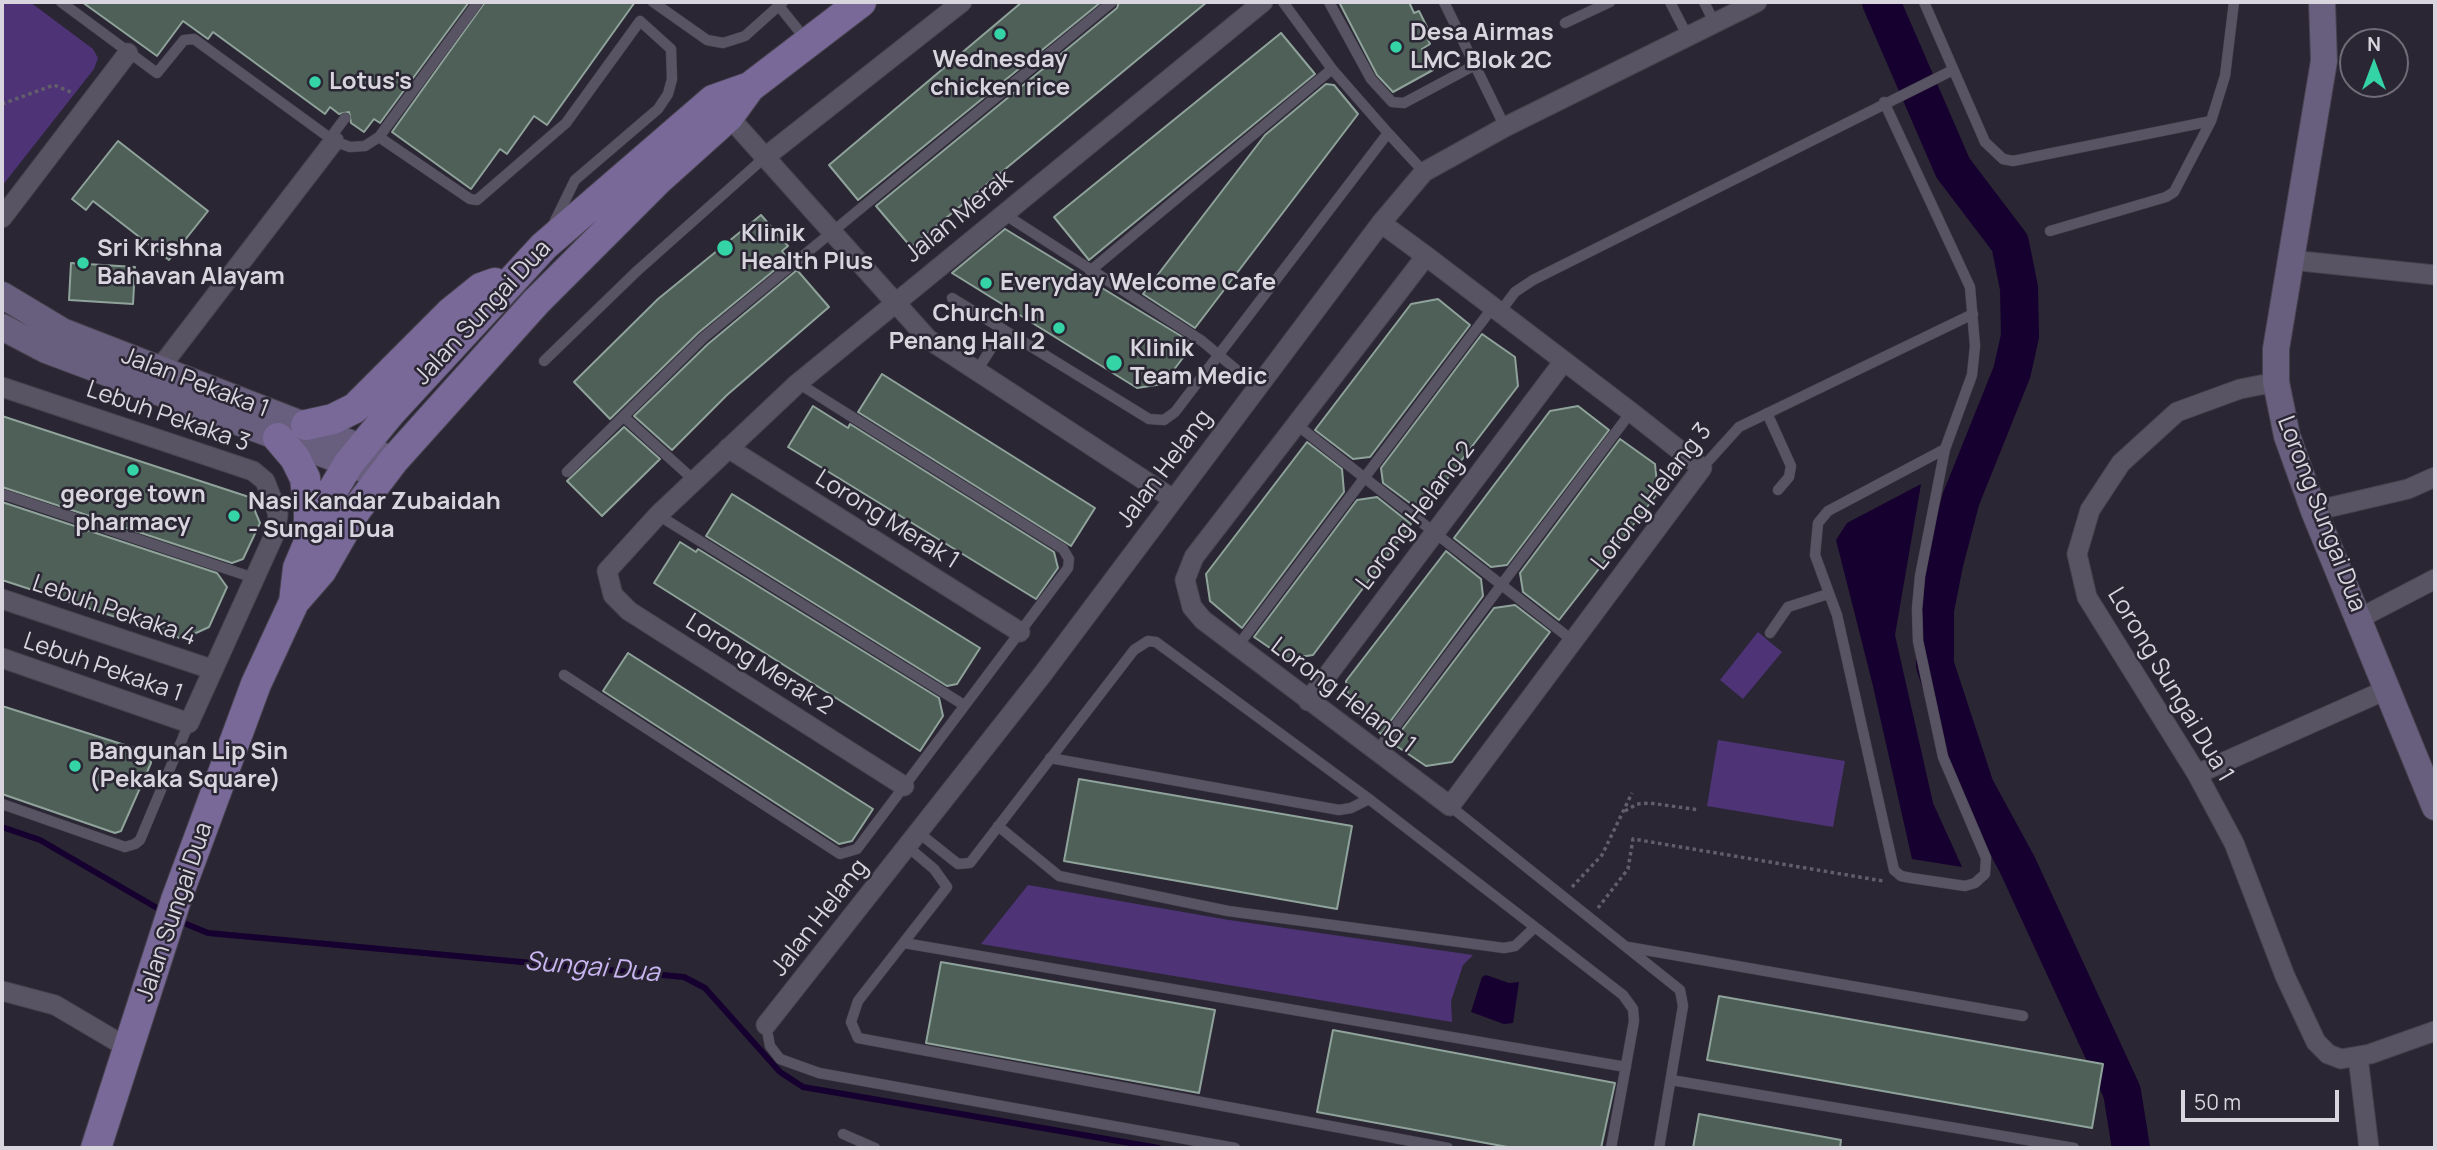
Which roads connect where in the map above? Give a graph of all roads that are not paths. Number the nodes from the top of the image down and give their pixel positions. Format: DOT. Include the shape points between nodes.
graph roads {
  1 [pos="61,2"];
  2 [pos="478,2"];
  3 [pos="653,2"];
  4 [pos="862,2"];
  5 [pos="962,2"];
  6 [pos="1112,2"];
  7 [pos="1263,2"];
  8 [pos="1283,2"];
  9 [pos="1329,2"];
  10 [pos="1444,2"];
  11 [pos="1610,2"];
  12 [pos="1670,2"];
  13 [pos="1704,2"];
  14 [pos="1757,2"];
  15 [pos="1924,2"];
  16 [pos="2234,2"];
  17 [pos="2322,2"];
  18 [pos="781,4"];
  19 [pos="1565,23"];
  20 [pos="1715,24"];
  21 [pos="1688,37"];
  22 [pos="808,42"];
  23 [pos="128,53"];
  24 [pos="1475,65"];
  25 [pos="1332,69"];
  26 [pos="1953,70"];
  27 [pos="1884,102"];
  28 [pos="721,108"];
  29 [pos="345,118"];
  30 [pos="2211,121"];
  31 [pos="1505,127"];
  32 [pos="1388,133"];
  33 [pos="379,136"];
  34 [pos="332,139"];
  35 [pos="764,158"];
  36 [pos="1424,172"];
  37 [pos="1003,213"];
  38 [pos="2,218"];
  39 [pos="1381,223"];
  40 [pos="2050,231"];
  41 [pos="831,234"];
  42 [pos="544,246"];
  43 [pos="1426,256"];
  44 [pos="2291,260"];
  45 [pos="1090,271"];
  46 [pos="2435,275"];
  47 [pos="514,276"];
  48 [pos="2,295"];
  49 [pos="952,298"];
  50 [pos="893,303"];
  51 [pos="1496,310"];
  52 [pos="1973,314"];
  53 [pos="1003,330"];
  54 [pos="9,335"];
  55 [pos="1217,354"];
  56 [pos="544,361"];
  57 [pos="1564,361"];
  58 [pos="159,369"];
  59 [pos="976,373"];
  60 [pos="2276,382"];
  61 [pos="798,383"];
  62 [pos="2,387"];
  63 [pos="1257,387"];
  64 [pos="1631,412"];
  65 [pos="1767,413"];
  66 [pos="624,416"];
  67 [pos="306,425"];
  68 [pos="1297,425"];
  69 [pos="278,438"];
  70 [pos="728,448"];
  71 [pos="1945,449"];
  72 [pos="355,455"];
  73 [pos="388,468"];
  74 [pos="1702,468"];
  75 [pos="567,472"];
  76 [pos="2435,477"];
  77 [pos="1365,478"];
  78 [pos="695,481"];
  79 [pos="1778,490"];
  80 [pos="2,494"];
  81 [pos="1173,499"];
  82 [pos="2314,511"];
  83 [pos="658,514"];
  84 [pos="1435,533"];
  85 [pos="308,541"];
  86 [pos="607,571"];
  87 [pos="254,578"];
  88 [pos="2435,579"];
  89 [pos="1501,585"];
  90 [pos="1828,594"];
  91 [pos="2,599"];
  92 [pos="294,602"];
  93 [pos="2360,618"];
  94 [pos="1020,632"];
  95 [pos="1770,633"];
  96 [pos="1572,640"];
  97 [pos="1237,647"];
  98 [pos="2,658"];
  99 [pos="211,669"];
  100 [pos="564,675"];
  101 [pos="2388,689"];
  102 [pos="1308,701"];
  103 [pos="964,705"];
  104 [pos="188,723"];
  105 [pos="1375,752"];
  106 [pos="1050,758"];
  107 [pos="2197,774"];
  108 [pos="904,786"];
  109 [pos="1369,799"];
  110 [pos="2,804"];
  111 [pos="1450,806"];
  112 [pos="2435,807"];
  113 [pos="998,826"];
  114 [pos="913,840"];
  115 [pos="1535,927"];
  116 [pos="904,943"];
  117 [pos="1627,947"];
  118 [pos="2,991"];
  119 [pos="2022,1016"];
  120 [pos="766,1025"];
  121 [pos="2435,1031"];
  122 [pos="128,1048"];
  123 [pos="2358,1057"];
  124 [pos="1626,1067"];
  125 [pos="1671,1080"];
  126 [pos="843,1134"];
  127 [pos="96,1148"];
  128 [pos="875,1148"];
  129 [pos="1235,1148"];
  130 [pos="1448,1148"];
  131 [pos="1611,1148"];
  132 [pos="1659,1148"];
  133 [pos="2074,1148"];
  134 [pos="2369,1148"];
  1 -- 23 [label="lane"];
  2 -- 33 [label="lane"];
  3 -- 18 [label="lane" via="706,40 723,43 745,36"];
  4 -- 22 [label="main road, Jalan Sungai Dua"];
  5 -- 35 [label="street"];
  6 -- 41 [label="lane"];
  7 -- 37 [label="street, Jalan Merak"];
  8 -- 25 [label="lane"];
  9 -- 24 [label="lane" via="1371,79 1392,102 1404,103"];
  10 -- 24 [label="lane"];
  11 -- 19 [label="lane"];
  12 -- 21 [label="lane"];
  13 -- 20 [label="lane"];
  14 -- 20 [label="street, Jalan Helang"];
  15 -- 26 [label="lane"];
  16 -- 30 [label="lane" via="2225,75"];
  17 -- 44 [label="street, Lorong Sungai Dua" via="2324,61"];
  18 -- 22 [label="lane"];
  20 -- 21 [label="street, Jalan Helang"];
  21 -- 31 [label="street, Jalan Helang"];
  22 -- 28 [label="main road, Jalan Sungai Dua"];
  23 -- 34 [label="lane" via="157,73 184,40 194,39"];
  23 -- 38 [label="street"];
  24 -- 31 [label="lane"];
  25 -- 32 [label="lane"];
  25 -- 45 [label="lane"];
  26 -- 27 [label="lane"];
  26 -- 30 [label="lane" via="1985,142 2003,159 2013,161"];
  27 -- 51 [label="lane" via="1533,280"];
  27 -- 52 [label="lane" via="1966,275"];
  28 -- 35 [label="street"];
  28 -- 42 [label="main road, Jalan Sungai Dua"];
  28 -- 73 [label="main road, Jalan Sungai Dua" via="660,178 536,302"];
  29 -- 34 [label="lane"];
  30 -- 40 [label="lane" via="2174,192"];
  31 -- 36 [label="street, Jalan Helang"];
  32 -- 36 [label="lane"];
  32 -- 55 [label="lane"];
  33 -- 34 [label="lane" via="365,146 350,147"];
  33 -- 42 [label="lane" via="477,200 566,122 640,21 671,49 668,94 658,109 575,180"];
  34 -- 58 [label="street"];
  35 -- 41 [label="street"];
  35 -- 56 [label="lane"];
  36 -- 39 [label="street, Jalan Helang"];
  37 -- 45 [label="lane"];
  37 -- 50 [label="street, Jalan Merak"];
  39 -- 43 [label="street"];
  39 -- 63 [label="street, Jalan Helang"];
  41 -- 50 [label="street"];
  41 -- 66 [label="lane" via="703,338"];
  42 -- 47 [label="main road, Jalan Sungai Dua"];
  43 -- 51 [label="street"];
  43 -- 68 [label="street, Lorong Helang 1"];
  44 -- 46 [label="street"];
  44 -- 60 [label="street, Lorong Sungai Dua" via="2276,349"];
  45 -- 55 [label="lane"];
  47 -- 67 [label="main road" via="481,288 450,313 355,408"];
  47 -- 72 [label="main road, Jalan Sungai Dua"];
  48 -- 58 [label="street, Jalan Pekaka 1" via="62,331"];
  49 -- 53 [label="lane"];
  50 -- 59 [label="street" via="929,339"];
  50 -- 61 [label="street, Jalan Merak"];
  51 -- 57 [label="street"];
  51 -- 77 [label="lane"];
  52 -- 65 [label="lane, Lorong Helang 3"];
  52 -- 71 [label="lane" via="1972,375"];
  53 -- 55 [label="lane" via="1157,420 1175,412"];
  53 -- 59 [label="lane"];
  54 -- 69 [label="street, Jalan Pekaka 1"];
  55 -- 63 [label="lane"];
  57 -- 64 [label="street"];
  57 -- 84 [label="street, Lorong Helang 2"];
  58 -- 67 [label="street, Jalan Pekaka 1"];
  59 -- 81 [label="street"];
  60 -- 82 [label="street, Lorong Sungai Dua" via="2287,436"];
  60 -- 107 [label="street, Lorong Sungai Dua 1" via="2240,389 2177,412 2121,463 2090,510 2077,554 2087,597"];
  61 -- 70 [label="street, Jalan Merak"];
  61 -- 94 [label="lane" via="1063,550 1068,568"];
  62 -- 87 [label="street, Lebuh Pekaka 3" via="253,471 265,481 278,514 276,531"];
  63 -- 81 [label="street, Jalan Helang"];
  64 -- 74 [label="street"];
  64 -- 89 [label="lane"];
  65 -- 74 [label="lane, Lorong Helang 3" via="1730,434"];
  65 -- 79 [label="lane" via="1791,466"];
  66 -- 75 [label="lane"];
  66 -- 78 [label="lane"];
  67 -- 72 [label="street, Jalan Pekaka 1"];
  68 -- 77 [label="lane"];
  68 -- 97 [label="street, Lorong Helang 1" via="1188,567 1186,592 1192,607"];
  69 -- 72 [label="street, Jalan Pekaka 1"];
  69 -- 85 [label="main road" via="304,478"];
  70 -- 78 [label="street, Jalan Merak"];
  70 -- 94 [label="street, Lorong Merak 1"];
  71 -- 90 [label="lane" via="1842,502 1818,523 1815,555"];
  71 -- 90 [label="lane" via="1920,576 1918,641 1943,757 1986,858 1985,874 1975,883 1965,886 1900,876 1894,870 1837,615"];
  72 -- 73 [label="street, Jalan Pekaka 1"];
  72 -- 85 [label="main road, Jalan Sungai Dua"];
  73 -- 92 [label="main road, Jalan Sungai Dua" via="356,510 321,571"];
  74 -- 96 [label="street, Lorong Helang 3"];
  76 -- 82 [label="street" via="2408,489"];
  77 -- 84 [label="lane"];
  77 -- 97 [label="lane"];
  78 -- 83 [label="street, Jalan Merak"];
  80 -- 87 [label="lane"];
  81 -- 114 [label="street, Jalan Helang"];
  82 -- 93 [label="street, Lorong Sungai Dua"];
  83 -- 86 [label="street, Jalan Merak"];
  83 -- 103 [label="lane"];
  84 -- 89 [label="lane"];
  84 -- 102 [label="street, Lorong Helang 2"];
  85 -- 92 [label="main road, Jalan Sungai Dua" via="298,568"];
  86 -- 108 [label="street, Lorong Merak 2" via="613,595 629,611"];
  87 -- 99 [label="street, Lebuh Pekaka 3"];
  88 -- 93 [label="street"];
  89 -- 96 [label="lane"];
  89 -- 105 [label="lane"];
  90 -- 95 [label="lane" via="1788,607"];
  91 -- 99 [label="street, Lebuh Pekaka 4"];
  92 -- 122 [label="main road, Jalan Sungai Dua" via="256,684 176,900"];
  93 -- 101 [label="street, Lorong Sungai Dua"];
  94 -- 103 [label="lane"];
  96 -- 111 [label="street, Lorong Helang 3"];
  97 -- 102 [label="street, Lorong Helang 1"];
  98 -- 104 [label="street, Lebuh Pekaka 1"];
  99 -- 104 [label="street, Lebuh Pekaka 3"];
  100 -- 108 [label="lane" via="840,853 857,849"];
  101 -- 107 [label="street"];
  101 -- 112 [label="street, Lorong Sungai Dua"];
  102 -- 105 [label="street, Lorong Helang 1"];
  103 -- 108 [label="lane"];
  104 -- 110 [label="lane" via="135,845 125,847"];
  105 -- 111 [label="street, Lorong Helang 1"];
  106 -- 109 [label="lane" via="1339,810"];
  106 -- 109 [label="lane" via="1134,650 1148,641 1156,642"];
  106 -- 113 [label="lane"];
  107 -- 123 [label="street, Lorong Sungai Dua 1" via="2234,843 2285,976 2316,1042 2341,1059"];
  109 -- 115 [label="lane"];
  111 -- 117 [label="lane, Lorong Helang 1"];
  113 -- 114 [label="lane" via="965,865"];
  113 -- 115 [label="lane" via="1059,876 1228,911 1504,948 1515,946"];
  114 -- 116 [label="lane" via="947,887"];
  114 -- 120 [label="street, Jalan Helang"];
  115 -- 124 [label="lane" via="1623,995 1633,1009"];
  116 -- 124 [label="lane"];
  116 -- 130 [label="lane" via="852,1013 853,1032 865,1042"];
  117 -- 119 [label="lane"];
  117 -- 125 [label="lane, Lorong Helang 1" via="1680,990 1683,1006"];
  118 -- 122 [label="street" via="55,1005"];
  120 -- 129 [label="lane" via="770,1046 780,1059 819,1073"];
  121 -- 123 [label="street"];
  122 -- 127 [label="main road, Jalan Sungai Dua"];
  123 -- 134 [label="street"];
  124 -- 131 [label="lane"];
  125 -- 132 [label="lane, Lorong Helang 1"];
  125 -- 133 [label="lane"];
  126 -- 128 [label="lane"];
}
